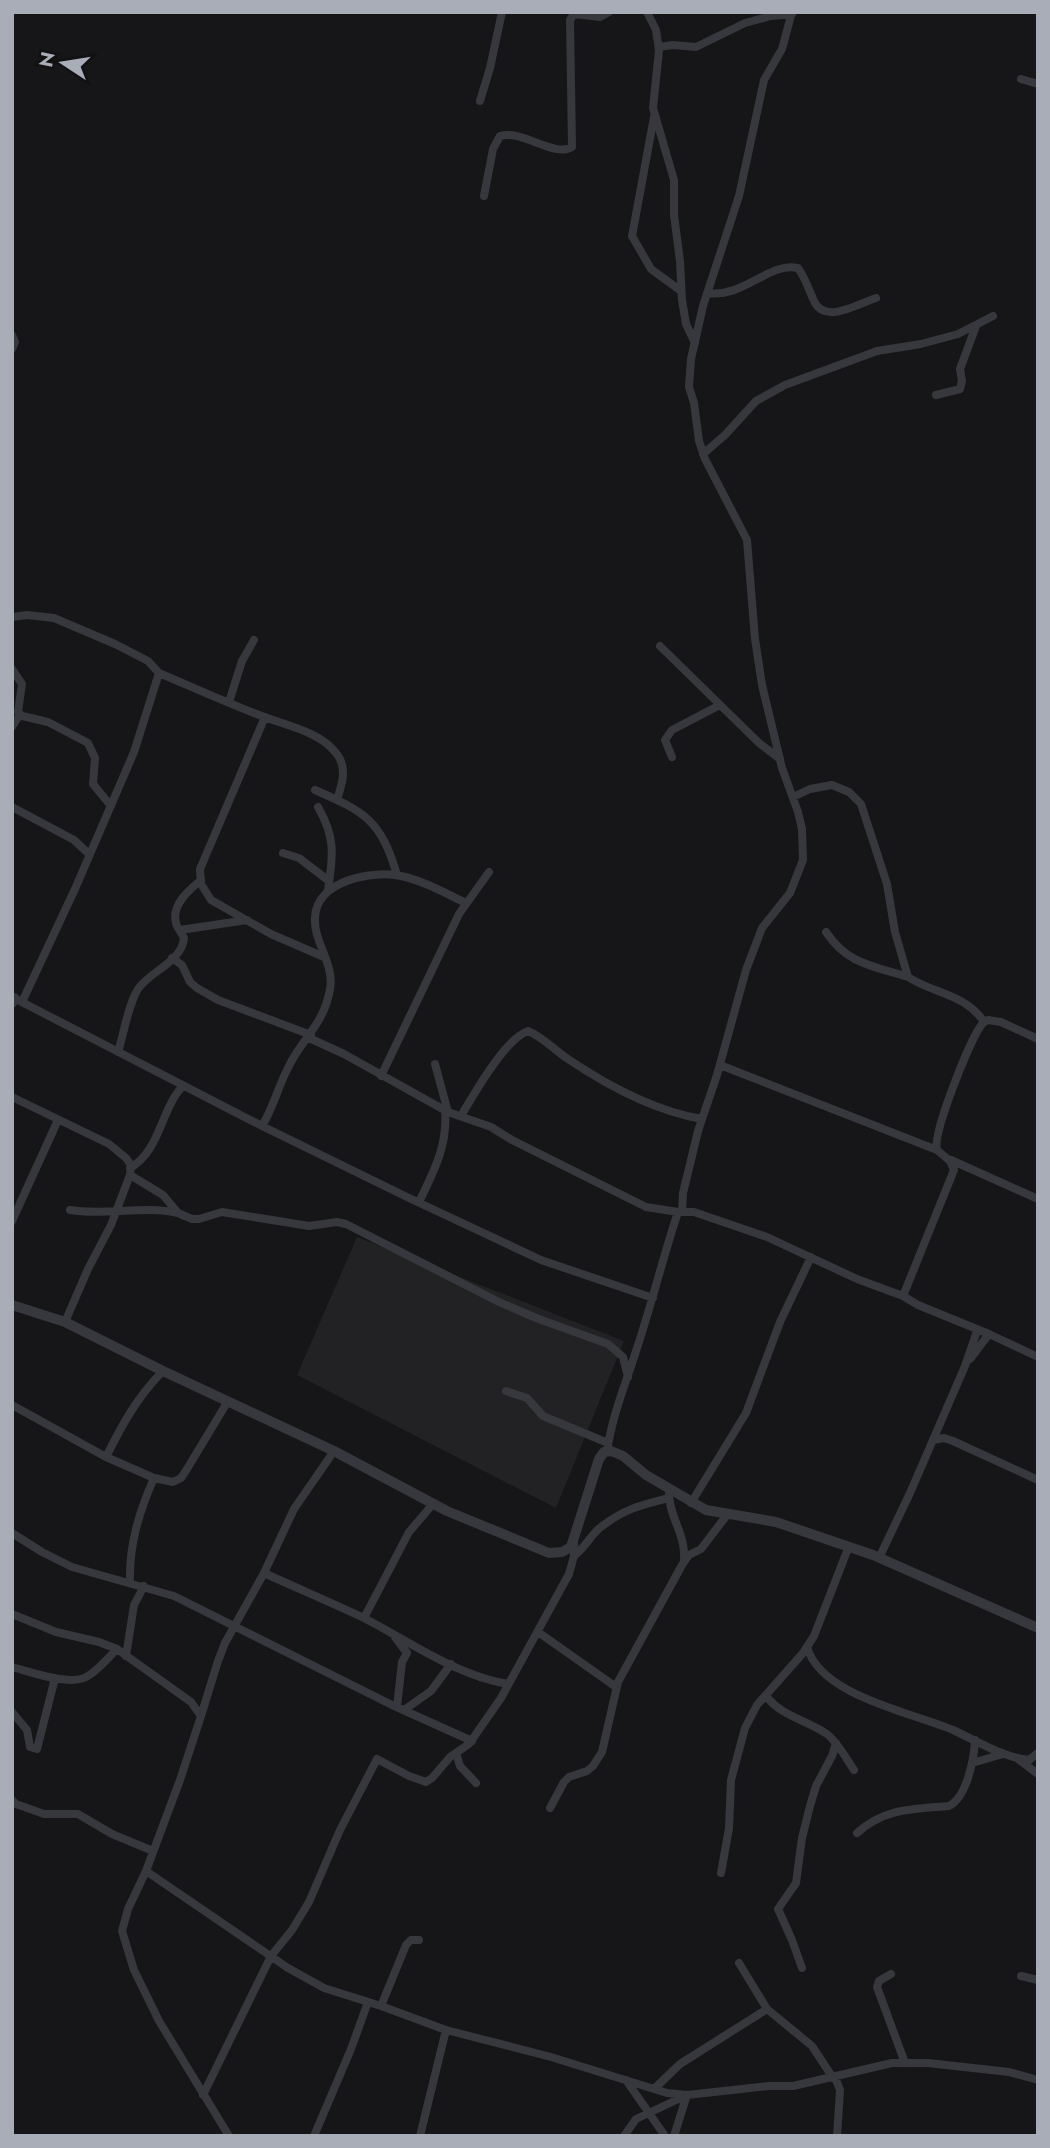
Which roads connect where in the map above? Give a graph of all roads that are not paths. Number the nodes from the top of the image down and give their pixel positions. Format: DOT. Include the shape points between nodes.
graph roads {
  1 [pos="502,12"];
  2 [pos="609,12"];
  3 [pos="647,12"];
  4 [pos="792,13"];
  5 [pos="571,14"];
  6 [pos="659,47"];
  7 [pos="1021,79"];
  8 [pos="1038,84"];
  9 [pos="480,102"];
  10 [pos="655,114"];
  11 [pos="484,196"];
  12 [pos="681,290"];
  13 [pos="707,293"];
  14 [pos="876,298"];
  15 [pos="993,316"];
  16 [pos="976,326"];
  17 [pos="12,335"];
  18 [pos="695,343"];
  19 [pos="12,348"];
  20 [pos="936,395"];
  21 [pos="703,454"];
  22 [pos="12,618"];
  23 [pos="254,640"];
  24 [pos="660,646"];
  25 [pos="12,669"];
  26 [pos="159,673"];
  27 [pos="17,682"];
  28 [pos="229,702"];
  29 [pos="720,705"];
  30 [pos="20,714"];
  31 [pos="265,717"];
  32 [pos="12,727"];
  33 [pos="672,757"];
  34 [pos="780,759"];
  35 [pos="315,790"];
  36 [pos="793,797"];
  37 [pos="337,800"];
  38 [pos="111,806"];
  39 [pos="12,807"];
  40 [pos="318,807"];
  41 [pos="283,853"];
  42 [pos="89,854"];
  43 [pos="489,872"];
  44 [pos="397,875"];
  45 [pos="201,880"];
  46 [pos="329,885"];
  47 [pos="466,903"];
  48 [pos="247,920"];
  49 [pos="180,930"];
  50 [pos="826,932"];
  51 [pos="324,957"];
  52 [pos="172,958"];
  53 [pos="908,977"];
  54 [pos="15,1000"];
  55 [pos="984,1022"];
  56 [pos="310,1037"];
  57 [pos="1038,1039"];
  58 [pos="118,1052"];
  59 [pos="435,1064"];
  60 [pos="720,1065"];
  61 [pos="381,1076"];
  62 [pos="183,1086"];
  63 [pos="12,1097"];
  64 [pos="446,1111"];
  65 [pos="461,1116"];
  66 [pos="702,1119"];
  67 [pos="58,1120"];
  68 [pos="262,1126"];
  69 [pos="937,1150"];
  70 [pos="948,1159"];
  71 [pos="130,1172"];
  72 [pos="1038,1199"];
  73 [pos="419,1202"];
  74 [pos="70,1210"];
  75 [pos="116,1212"];
  76 [pos="680,1212"];
  77 [pos="178,1213"];
  78 [pos="12,1221"];
  79 [pos="811,1257"];
  80 [pos="903,1296"];
  81 [pos="653,1298"];
  82 [pos="12,1305"];
  83 [pos="65,1322"];
  84 [pos="977,1331"];
  85 [pos="989,1334"];
  86 [pos="1038,1357"];
  87 [pos="965,1366"];
  88 [pos="163,1371"];
  89 [pos="628,1377"];
  90 [pos="506,1391"];
  91 [pos="228,1401"];
  92 [pos="12,1405"];
  93 [pos="938,1426"];
  94 [pos="933,1440"];
  95 [pos="949,1440"];
  96 [pos="608,1447"];
  97 [pos="334,1451"];
  98 [pos="106,1457"];
  99 [pos="154,1478"];
  100 [pos="1038,1480"];
  101 [pos="669,1494"];
  102 [pos="433,1503"];
  103 [pos="691,1503"];
  104 [pos="727,1515"];
  105 [pos="12,1533"];
  106 [pos="574,1539"];
  107 [pos="849,1546"];
  108 [pos="574,1556"];
  109 [pos="879,1558"];
  110 [pos="684,1562"];
  111 [pos="264,1573"];
  112 [pos="131,1582"];
  113 [pos="144,1586"];
  114 [pos="12,1614"];
  115 [pos="364,1618"];
  116 [pos="235,1626"];
  117 [pos="1038,1628"];
  118 [pos="538,1632"];
  119 [pos="393,1635"];
  120 [pos="807,1647"];
  121 [pos="117,1649"];
  122 [pos="126,1656"];
  123 [pos="451,1664"];
  124 [pos="12,1667"];
  125 [pos="55,1678"];
  126 [pos="508,1684"];
  127 [pos="616,1686"];
  128 [pos="765,1696"];
  129 [pos="401,1709"];
  130 [pos="12,1712"];
  131 [pos="201,1716"];
  132 [pos="975,1740"];
  133 [pos="472,1741"];
  134 [pos="836,1743"];
  135 [pos="456,1753"];
  136 [pos="1038,1753"];
  137 [pos="1006,1754"];
  138 [pos="1017,1758"];
  139 [pos="972,1763"];
  140 [pos="854,1770"];
  141 [pos="1038,1774"];
  142 [pos="476,1783"];
  143 [pos="12,1800"];
  144 [pos="550,1808"];
  145 [pos="857,1833"];
  146 [pos="153,1851"];
  147 [pos="146,1871"];
  148 [pos="721,1873"];
  149 [pos="419,1940"];
  150 [pos="271,1956"];
  151 [pos="739,1963"];
  152 [pos="802,1968"];
  153 [pos="891,1974"];
  154 [pos="1021,1976"];
  155 [pos="1038,1980"];
  156 [pos="368,2002"];
  157 [pos="381,2006"];
  158 [pos="766,2009"];
  159 [pos="446,2030"];
  160 [pos="905,2063"];
  161 [pos="834,2077"];
  162 [pos="626,2080"];
  163 [pos="1038,2080"];
  164 [pos="654,2089"];
  165 [pos="203,2095"];
  166 [pos="687,2095"];
  167 [pos="648,2113"];
  168 [pos="229,2136"];
  169 [pos="314,2136"];
  170 [pos="419,2136"];
  171 [pos="624,2136"];
  172 [pos="665,2136"];
  173 [pos="674,2136"];
  174 [pos="837,2136"];
  1 -- 9 [label="street"];
  2 -- 5 [label="street" via="600,17"];
  3 -- 6 [label="street"];
  4 -- 6 [label="street" via="745,23 696,47"];
  4 -- 13 [label="street" via="782,49 764,80 739,196"];
  5 -- 11 [label="street" via="572,147 563,150 512,134 500,136"];
  6 -- 10 [label="street"];
  7 -- 8 [label="street"];
  10 -- 12 [label="street" via="674,180"];
  10 -- 12 [label="street" via="632,236 651,269"];
  12 -- 18 [label="street" via="686,324"];
  13 -- 14 [label="street" via="742,289 788,267 798,268 817,307 827,313"];
  13 -- 18 [label="street"];
  15 -- 16 [label="street"];
  16 -- 20 [label="street" via="960,369 960,389"];
  16 -- 21 [label="street" via="940,339 877,351 785,385 756,401"];
  17 -- 19 [label="street"];
  18 -- 21 [label="street" via="689,387"];
  21 -- 34 [label="street" via="747,540 755,639"];
  22 -- 26 [label="street" via="54,618 148,661"];
  23 -- 28 [label="street"];
  24 -- 29 [label="street"];
  25 -- 27 [label="street"];
  26 -- 28 [label="street"];
  26 -- 38 [label="street"];
  27 -- 30 [label="street"];
  28 -- 31 [label="street"];
  29 -- 33 [label="street" via="672,730 666,745"];
  29 -- 34 [label="street"];
  30 -- 32 [label="street"];
  30 -- 38 [label="street" via="89,743 95,758 93,784"];
  31 -- 37 [label="street" via="304,732 337,754 343,773"];
  31 -- 45 [label="street" via="200,869"];
  34 -- 36 [label="street"];
  35 -- 37 [label="street"];
  36 -- 53 [label="street" via="832,785 862,804 887,884"];
  36 -- 60 [label="street" via="802,829 803,860 790,893 758,939"];
  37 -- 44 [label="street" via="362,813 377,828"];
  38 -- 42 [label="street"];
  39 -- 42 [label="street" via="74,840"];
  40 -- 46 [label="street" via="332,844"];
  41 -- 46 [label="street" via="299,858"];
  42 -- 54 [label="street"];
  43 -- 47 [label="street"];
  44 -- 46 [label="street"];
  44 -- 47 [label="street"];
  45 -- 48 [label="street" via="211,900"];
  45 -- 49 [label="street" via="179,904 176,923"];
  46 -- 51 [label="street" via="314,915"];
  47 -- 61 [label="street"];
  48 -- 49 [label="street"];
  48 -- 51 [label="street"];
  49 -- 52 [label="street" via="184,942"];
  50 -- 53 [label="street" via="846,956"];
  51 -- 56 [label="street" via="331,987"];
  52 -- 56 [label="street" via="197,988"];
  52 -- 58 [label="street" via="139,988"];
  53 -- 55 [label="street" via="960,999"];
  54 -- 58 [label="street"];
  55 -- 57 [label="street" via="1001,1022"];
  55 -- 69 [label="street" via="947,1104 936,1137"];
  56 -- 61 [label="street"];
  56 -- 68 [label="street" via="288,1066"];
  58 -- 62 [label="street"];
  59 -- 64 [label="street"];
  60 -- 66 [label="street"];
  60 -- 69 [label="street"];
  61 -- 64 [label="street"];
  62 -- 68 [label="street"];
  62 -- 71 [label="street"];
  63 -- 67 [label="street"];
  64 -- 65 [label="street"];
  64 -- 73 [label="street" via="442,1152"];
  65 -- 66 [label="street" via="514,1039 528,1031 612,1085 671,1114"];
  65 -- 76 [label="street" via="491,1126 646,1207"];
  66 -- 76 [label="street"];
  67 -- 71 [label="street" via="109,1144 126,1158"];
  67 -- 78 [label="street"];
  68 -- 73 [label="street"];
  69 -- 70 [label="street"];
  70 -- 72 [label="street"];
  70 -- 80 [label="street" via="952,1176"];
  71 -- 75 [label="street"];
  71 -- 77 [label="street" via="163,1195"];
  73 -- 81 [label="street" via="541,1260"];
  74 -- 75 [label="street"];
  75 -- 77 [label="street" via="152,1209"];
  75 -- 83 [label="street"];
  76 -- 79 [label="street" via="694,1212"];
  76 -- 81 [label="street"];
  77 -- 89 [label="street" via="199,1219 235,1213 309,1226 346,1224 499,1302 608,1344 623,1357"];
  79 -- 80 [label="street"];
  79 -- 103 [label="street" via="779,1322 746,1413"];
  80 -- 84 [label="street"];
  81 -- 89 [label="street"];
  82 -- 83 [label="street"];
  83 -- 88 [label="street"];
  84 -- 85 [label="street"];
  84 -- 87 [label="street"];
  85 -- 86 [label="street"];
  85 -- 87 [label="street"];
  87 -- 93 [label="street"];
  88 -- 91 [label="street"];
  88 -- 98 [label="street" via="134,1405"];
  89 -- 96 [label="street"];
  90 -- 96 [label="street" via="527,1398 543,1416"];
  91 -- 97 [label="street"];
  91 -- 99 [label="street" via="181,1478 173,1482"];
  92 -- 98 [label="street"];
  93 -- 94 [label="street"];
  93 -- 95 [label="street"];
  94 -- 95 [label="street"];
  94 -- 109 [label="street"];
  95 -- 100 [label="street"];
  96 -- 101 [label="street"];
  96 -- 106 [label="street" via="599,1459"];
  97 -- 102 [label="street"];
  97 -- 111 [label="street" via="294,1509"];
  98 -- 99 [label="street"];
  99 -- 112 [label="street" via="132,1546"];
  101 -- 103 [label="street"];
  101 -- 108 [label="street" via="629,1508 601,1527"];
  101 -- 110 [label="street" via="684,1542"];
  102 -- 106 [label="street" via="549,1553 571,1547"];
  102 -- 115 [label="street" via="409,1532"];
  103 -- 104 [label="street"];
  104 -- 107 [label="street" via="776,1522"];
  104 -- 110 [label="street" via="701,1549"];
  105 -- 112 [label="street" via="72,1567"];
  106 -- 108 [label="street"];
  107 -- 109 [label="street"];
  107 -- 120 [label="street"];
  108 -- 118 [label="street"];
  109 -- 117 [label="street"];
  110 -- 127 [label="street"];
  111 -- 115 [label="street"];
  111 -- 116 [label="street"];
  112 -- 113 [label="street"];
  113 -- 116 [label="street"];
  113 -- 122 [label="street" via="134,1605"];
  114 -- 121 [label="street"];
  115 -- 119 [label="street"];
  116 -- 129 [label="street"];
  116 -- 131 [label="street" via="218,1661"];
  118 -- 126 [label="street"];
  118 -- 127 [label="street"];
  119 -- 123 [label="street"];
  119 -- 129 [label="street" via="407,1653 402,1662"];
  120 -- 128 [label="street"];
  120 -- 132 [label="street" via="821,1672 855,1693"];
  121 -- 122 [label="street"];
  121 -- 125 [label="street" via="80,1680"];
  122 -- 131 [label="street" via="191,1702"];
  123 -- 126 [label="street"];
  123 -- 129 [label="street" via="431,1691"];
  124 -- 125 [label="street"];
  125 -- 130 [label="street" via="37,1749 30,1747 27,1730"];
  126 -- 133 [label="street"];
  127 -- 144 [label="street" via="602,1752 587,1771 564,1782"];
  128 -- 134 [label="street"];
  128 -- 148 [label="street" via="745,1728 731,1780"];
  129 -- 133 [label="street"];
  131 -- 146 [label="street"];
  132 -- 137 [label="street"];
  132 -- 139 [label="street"];
  133 -- 135 [label="street"];
  134 -- 140 [label="street"];
  134 -- 152 [label="street" via="808,1813 796,1883 778,1909"];
  135 -- 142 [label="street" via="460,1766"];
  135 -- 150 [label="street" via="426,1782 377,1759 301,1917"];
  136 -- 138 [label="street" via="1029,1760"];
  137 -- 138 [label="street"];
  137 -- 139 [label="street"];
  138 -- 141 [label="street"];
  139 -- 145 [label="street" via="949,1806 886,1813"];
  143 -- 146 [label="street" via="44,1814 78,1814"];
  146 -- 147 [label="street"];
  147 -- 150 [label="street"];
  147 -- 165 [label="street" via="128,1909 123,1937 159,2021"];
  149 -- 157 [label="street" via="406,1945"];
  150 -- 156 [label="street" via="324,1988"];
  150 -- 165 [label="street"];
  151 -- 158 [label="street"];
  153 -- 160 [label="street" via="877,1987"];
  154 -- 155 [label="street"];
  156 -- 157 [label="street"];
  156 -- 169 [label="street"];
  157 -- 159 [label="street"];
  158 -- 161 [label="street" via="812,2046"];
  158 -- 164 [label="street" via="680,2064"];
  159 -- 162 [label="street"];
  159 -- 170 [label="street"];
  160 -- 161 [label="street"];
  160 -- 163 [label="street" via="1009,2072"];
  161 -- 166 [label="street" via="793,2086"];
  161 -- 174 [label="street" via="840,2090"];
  162 -- 164 [label="street"];
  162 -- 167 [label="street"];
  164 -- 166 [label="street"];
  165 -- 168 [label="street"];
  166 -- 167 [label="street"];
  166 -- 173 [label="street"];
  167 -- 171 [label="street" via="632,2123"];
  167 -- 172 [label="street"];
}
